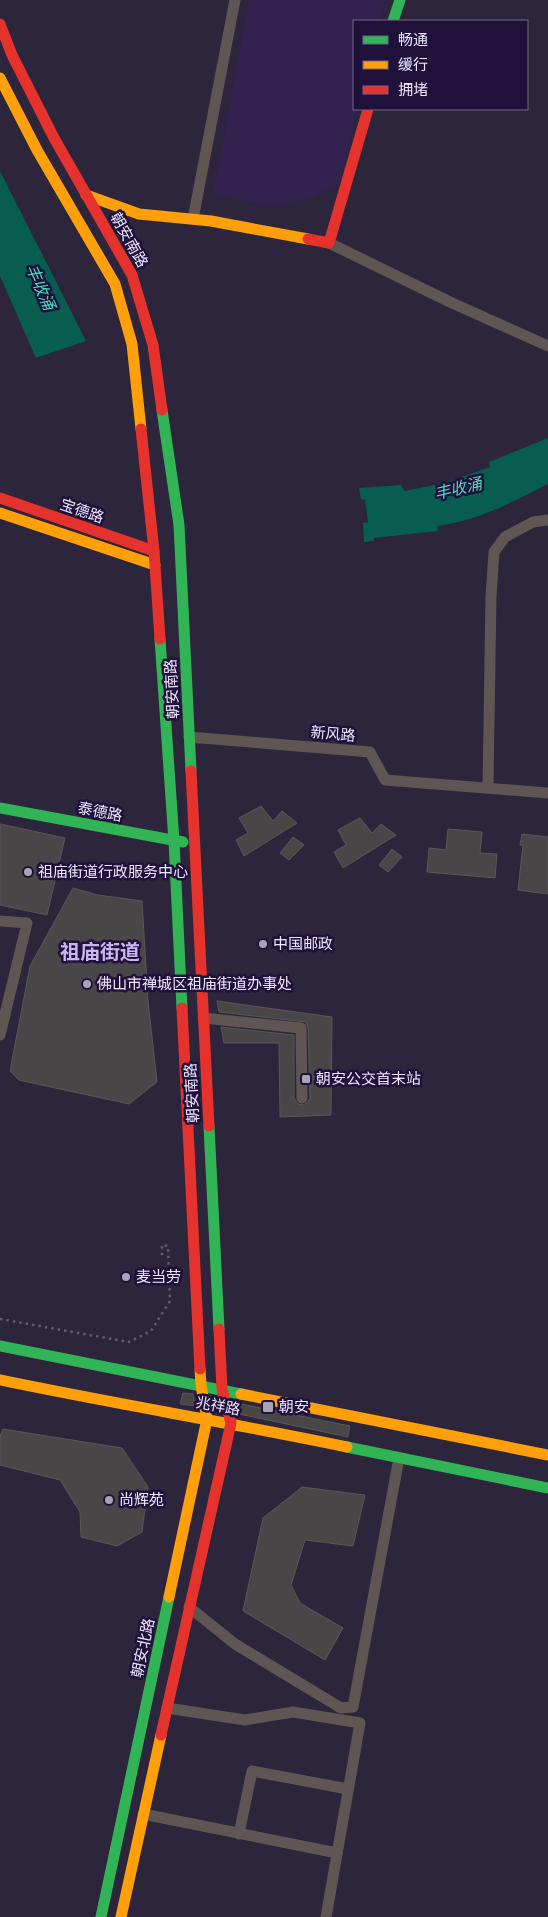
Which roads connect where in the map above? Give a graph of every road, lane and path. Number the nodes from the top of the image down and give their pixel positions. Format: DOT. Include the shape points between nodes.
graph roads {
  1 [pos="235,0"];
  2 [pos="400,0"];
  3 [pos="394,20"];
  4 [pos="0,24"];
  5 [pos="0,78"];
  6 [pos="368,110"];
  7 [pos="86,195"];
  8 [pos="193,219"];
  9 [pos="328,243"];
  10 [pos="548,346"];
  11 [pos="0,498"];
  12 [pos="0,513"];
  13 [pos="548,520"];
  14 [pos="154,551"];
  15 [pos="155,565"];
  16 [pos="189,737"];
  17 [pos="488,788"];
  18 [pos="548,793"];
  19 [pos="0,808"];
  20 [pos="174,841"];
  21 [pos="195,845"];
  22 [pos="0,920"];
  23 [pos="204,1018"];
  24 [pos="0,1035"];
  25 [pos="302,1098"];
  26 [pos="162,1255"];
  27 [pos="0,1319"];
  28 [pos="0,1346"];
  29 [pos="0,1380"];
  30 [pos="201,1385"];
  31 [pos="222,1389"];
  32 [pos="207,1419"];
  33 [pos="231,1423"];
  34 [pos="548,1455"];
  35 [pos="399,1458"];
  36 [pos="548,1488"];
  37 [pos="189,1607"];
  38 [pos="167,1708"];
  39 [pos="348,1790"];
  40 [pos="143,1814"];
  41 [pos="239,1834"];
  42 [pos="337,1853"];
  43 [pos="102,1917"];
  44 [pos="121,1917"];
  45 [pos="326,1917"];
  1 -- 8 [label="street"];
  2 -- 3 [label="main road"];
  4 -- 7 [label="main road, 朝安南路" via="12,55"];
  5 -- 14 [label="main road, 朝安南路" via="37,150 115,284 132,344"];
  6 -- 9 [label="main road"];
  7 -- 8 [label="main road" via="139,214"];
  7 -- 16 [label="main road, 朝安南路" via="132,275 153,344 179,525"];
  8 -- 9 [label="main road"];
  9 -- 10 [label="street"];
  11 -- 14 [label="main road, 宝德路"];
  12 -- 15 [label="main road, 宝德路"];
  13 -- 17 [label="street" via="533,522 505,537 494,552"];
  14 -- 15 [label="main road, 朝安南路"];
  15 -- 20 [label="main road, 朝安南路"];
  16 -- 17 [label="street, 新风路" via="370,752 385,780"];
  16 -- 21 [label="main road, 朝安南路"];
  17 -- 18 [label="street, 新风路"];
  19 -- 20 [label="main road, 泰德路"];
  20 -- 21 [label="main road, 泰德路"];
  20 -- 30 [label="main road, 朝安南路"];
  21 -- 23 [label="main road, 朝安南路"];
  22 -- 24 [label="street" via="27,923"];
  23 -- 25 [label="street" via="301,1028"];
  23 -- 31 [label="main road, 朝安南路"];
  26 -- 27 [label="path" via="162,1246 168,1246 170,1301 151,1331 129,1342"];
  28 -- 30 [label="main road, 兆祥路"];
  29 -- 32 [label="main road, 兆祥路"];
  30 -- 31 [label="main road, 兆祥路"];
  30 -- 32 [label="main road, 朝安北路"];
  31 -- 33 [label="main road"];
  31 -- 34 [label="main road, 兆祥路"];
  32 -- 33 [label="main road, 兆祥路"];
  32 -- 43 [label="main road, 朝安北路"];
  33 -- 35 [label="main road, 兆祥路"];
  33 -- 37 [label="main road"];
  35 -- 36 [label="main road, 兆祥路"];
  35 -- 37 [label="street" via="353,1707 341,1708 235,1644"];
  37 -- 38 [label="main road"];
  38 -- 39 [label="street" via="245,1720 293,1712 360,1723"];
  38 -- 40 [label="main road"];
  39 -- 41 [label="street" via="252,1771"];
  39 -- 42 [label="street"];
  40 -- 41 [label="street"];
  40 -- 44 [label="main road"];
  41 -- 42 [label="street"];
  42 -- 45 [label="street"];
}
